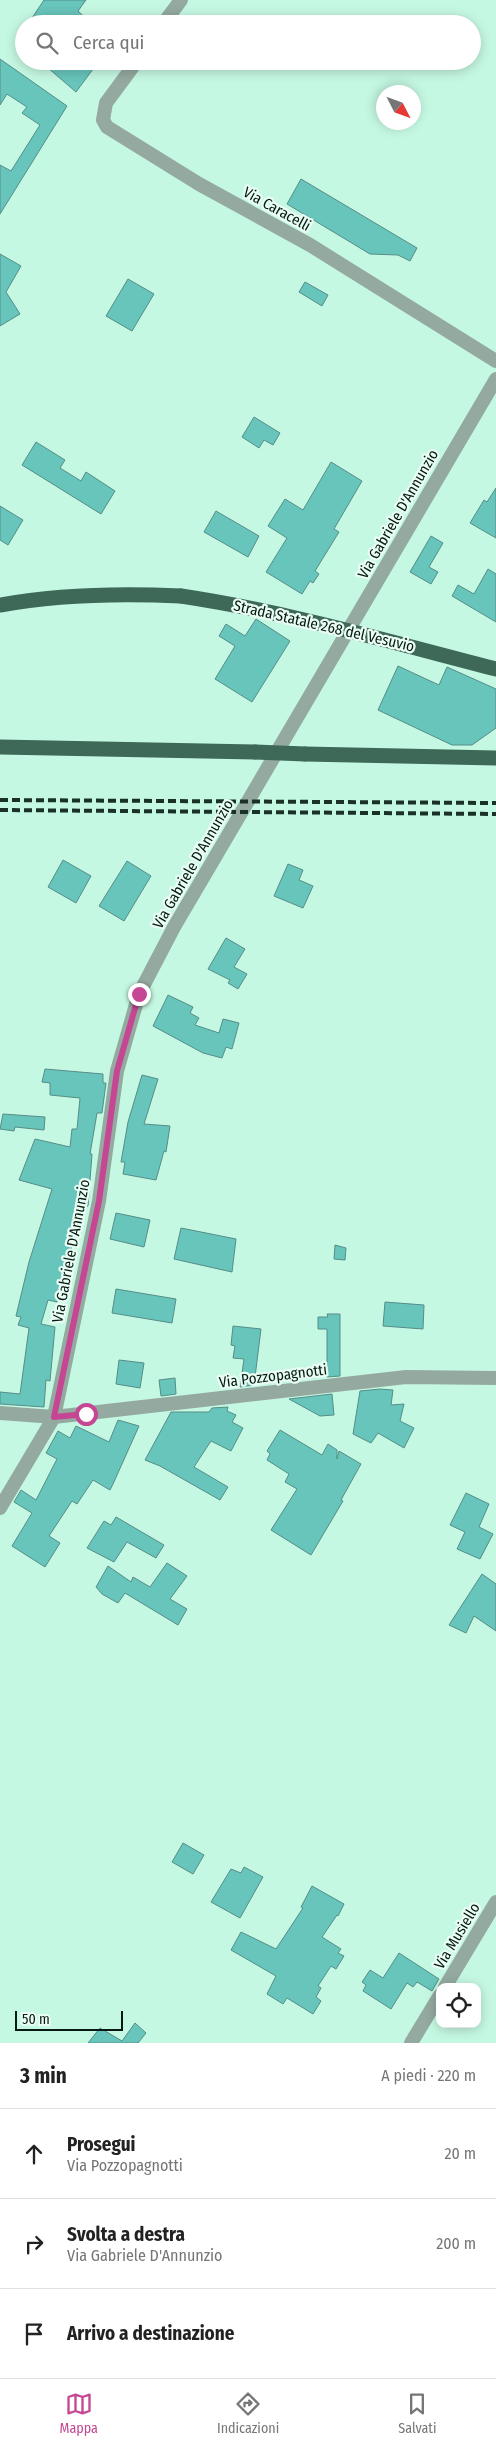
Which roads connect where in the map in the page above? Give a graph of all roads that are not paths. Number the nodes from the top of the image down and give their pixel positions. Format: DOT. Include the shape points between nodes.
graph roads {
  1 [pos="180,0"];
  2 [pos="170,15"];
  3 [pos="130,70"];
  4 [pos="496,360"];
  5 [pos="496,379"];
  6 [pos="0,606"];
  7 [pos="496,669"];
  8 [pos="0,746"];
  9 [pos="496,758"];
  10 [pos="496,1378"];
  11 [pos="0,1413"];
  12 [pos="54,1417"];
  13 [pos="0,1508"];
  14 [pos="496,1902"];
  15 [pos="447,1983"];
  16 [pos="436,2002"];
  17 [pos="411,2043"];
  1 -- 2 [label="street"];
  3 -- 4 [label="street, Via Caracelli" via="106,104 103,120 107,127 199,184 344,266"];
  5 -- 12 [label="street, Via Gabriele D'Annunzio" via="174,927 139,994 117,1071 99,1201"];
  6 -- 7 [label="highway, Strada Statale 268 del Vesuvio, bridge" via="68,596 119,593 181,596 248,606 314,621"];
  8 -- 9 [label="highway, bridge"];
  10 -- 12 [label="street, Via Pozzopagnotti" via="406,1377"];
  11 -- 12 [label="street, Via Pozzopagnotti"];
  12 -- 13 [label="street, Via Gabriele D'Annunzio"];
  14 -- 15 [label="street, Via Musiello"];
  16 -- 17 [label="street"];
}
